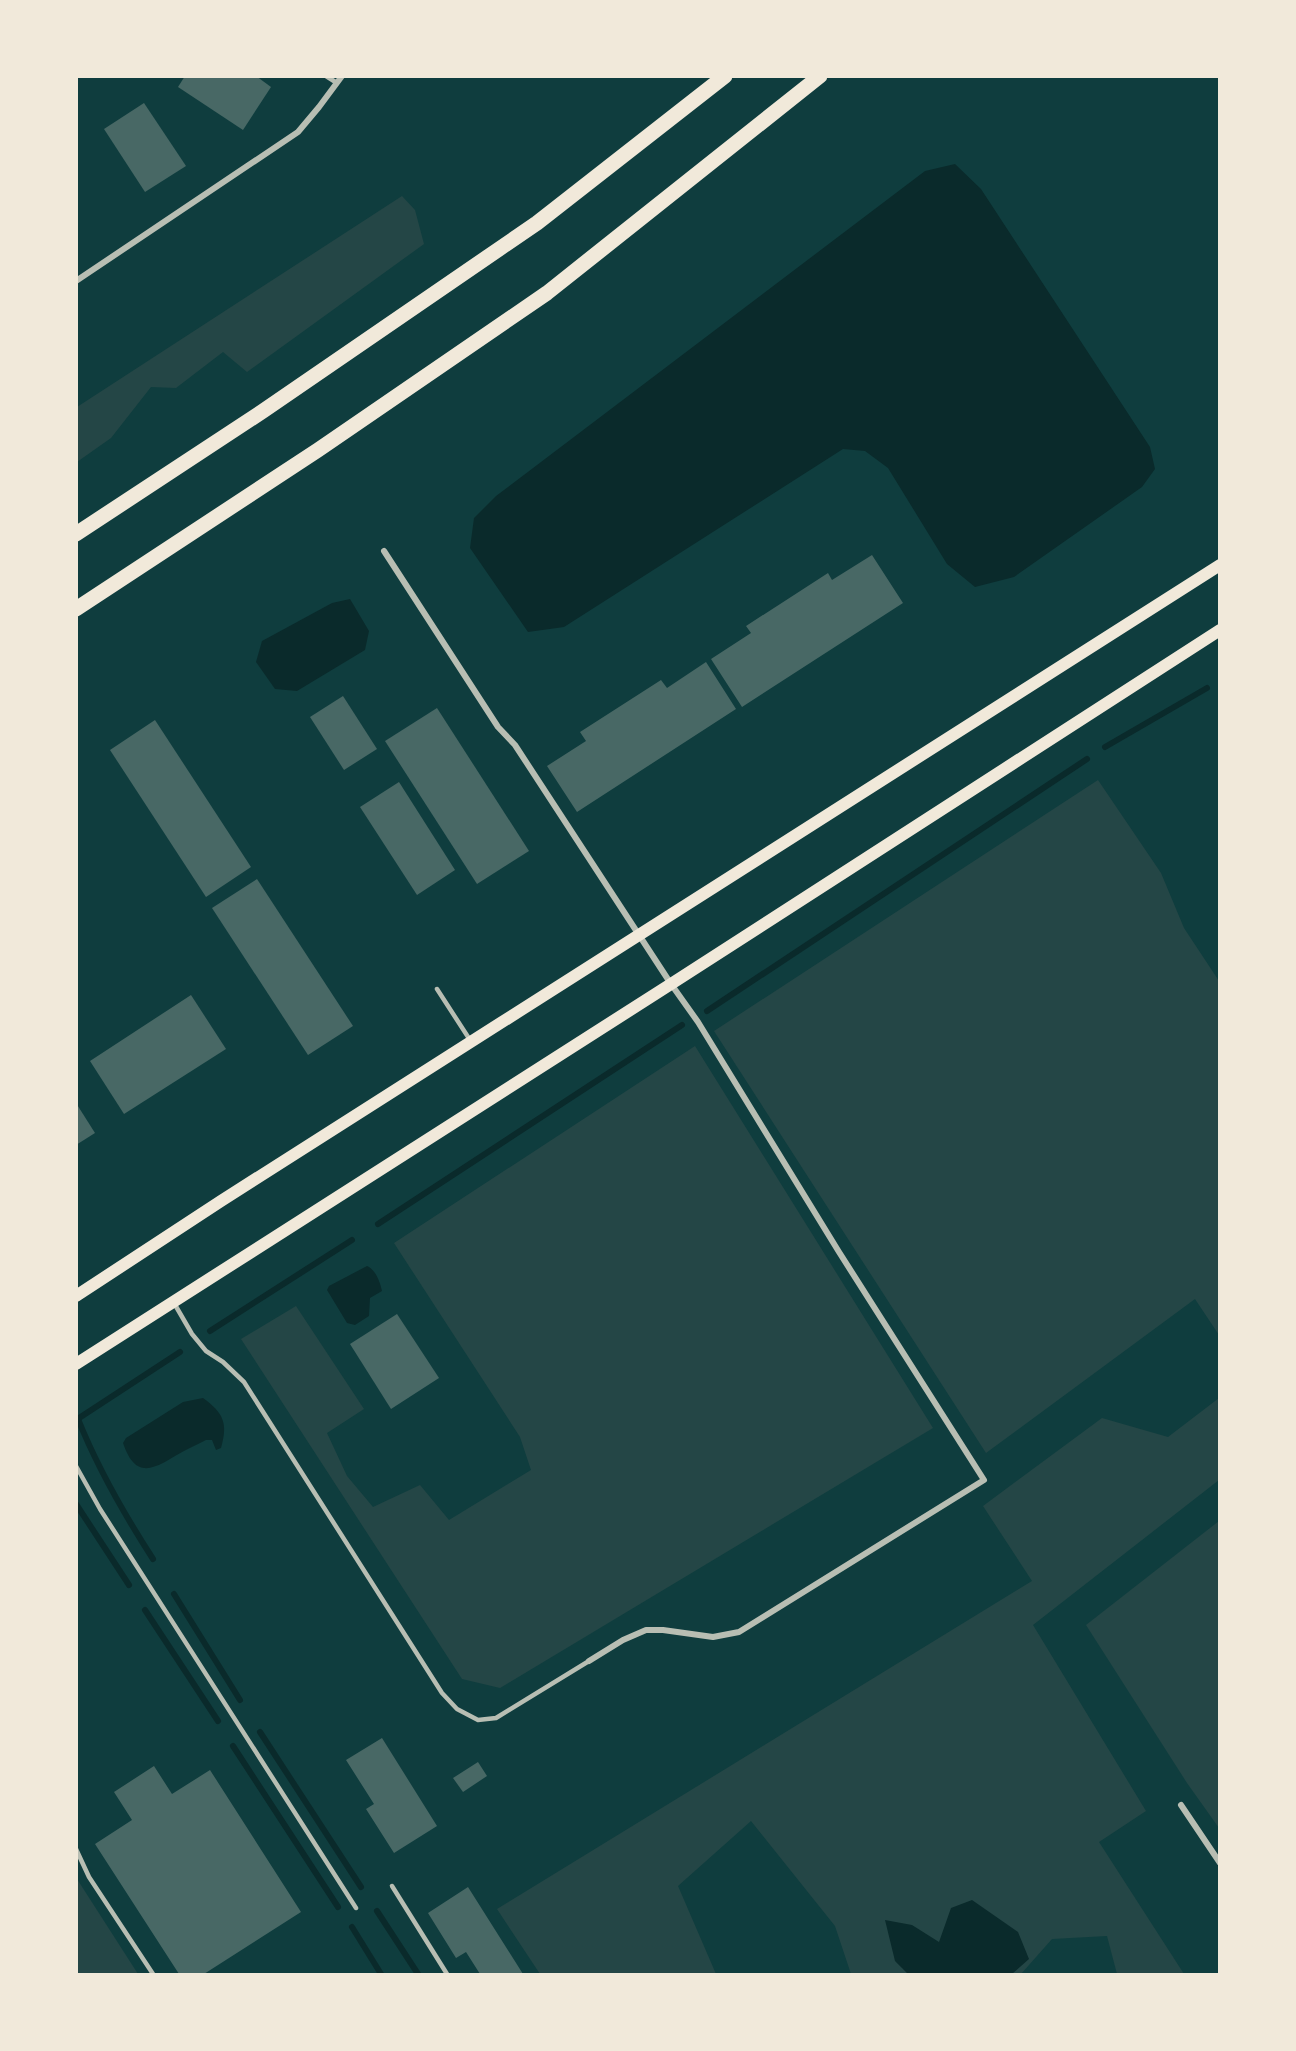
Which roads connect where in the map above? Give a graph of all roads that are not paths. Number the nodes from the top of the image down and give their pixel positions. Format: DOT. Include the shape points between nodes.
graph roads {
  1 [pos="326,76"];
  2 [pos="342,76"];
  3 [pos="725,76"];
  4 [pos="820,76"];
  5 [pos="337,83"];
  6 [pos="76,281"];
  7 [pos="76,534"];
  8 [pos="384,551"];
  9 [pos="1220,565"];
  10 [pos="76,609"];
  11 [pos="1220,630"];
  12 [pos="639,935"];
  13 [pos="671,984"];
  14 [pos="437,989"];
  15 [pos="472,1042"];
  16 [pos="76,1296"];
  17 [pos="173,1302"];
  18 [pos="76,1364"];
  19 [pos="76,1466"];
  20 [pos="589,1661"];
  21 [pos="1181,1804"];
  22 [pos="76,1849"];
  23 [pos="1220,1863"];
  24 [pos="392,1886"];
  25 [pos="356,1908"];
  26 [pos="153,1974"];
  27 [pos="447,1974"];
  1 -- 5 [label="lane"];
  2 -- 5 [label="street"];
  3 -- 7 [label="highway" via="537,223"];
  4 -- 10 [label="highway" via="547,293"];
  5 -- 6 [label="street" via="298,132"];
  8 -- 12 [label="street"];
  9 -- 12 [label="main road"];
  11 -- 13 [label="main road"];
  12 -- 13 [label="street"];
  12 -- 15 [label="main road"];
  13 -- 17 [label="main road"];
  13 -- 20 [label="street" via="984,1480 739,1632 713,1637 646,1630"];
  14 -- 15 [label="lane"];
  15 -- 16 [label="main road"];
  17 -- 18 [label="main road"];
  17 -- 20 [label="lane" via="206,1351 244,1382 442,1693 457,1709 478,1720 496,1718"];
  19 -- 25 [label="lane" via="106,1519"];
  21 -- 23 [label="street"];
  22 -- 26 [label="lane" via="89,1877"];
  24 -- 27 [label="lane"];
}
